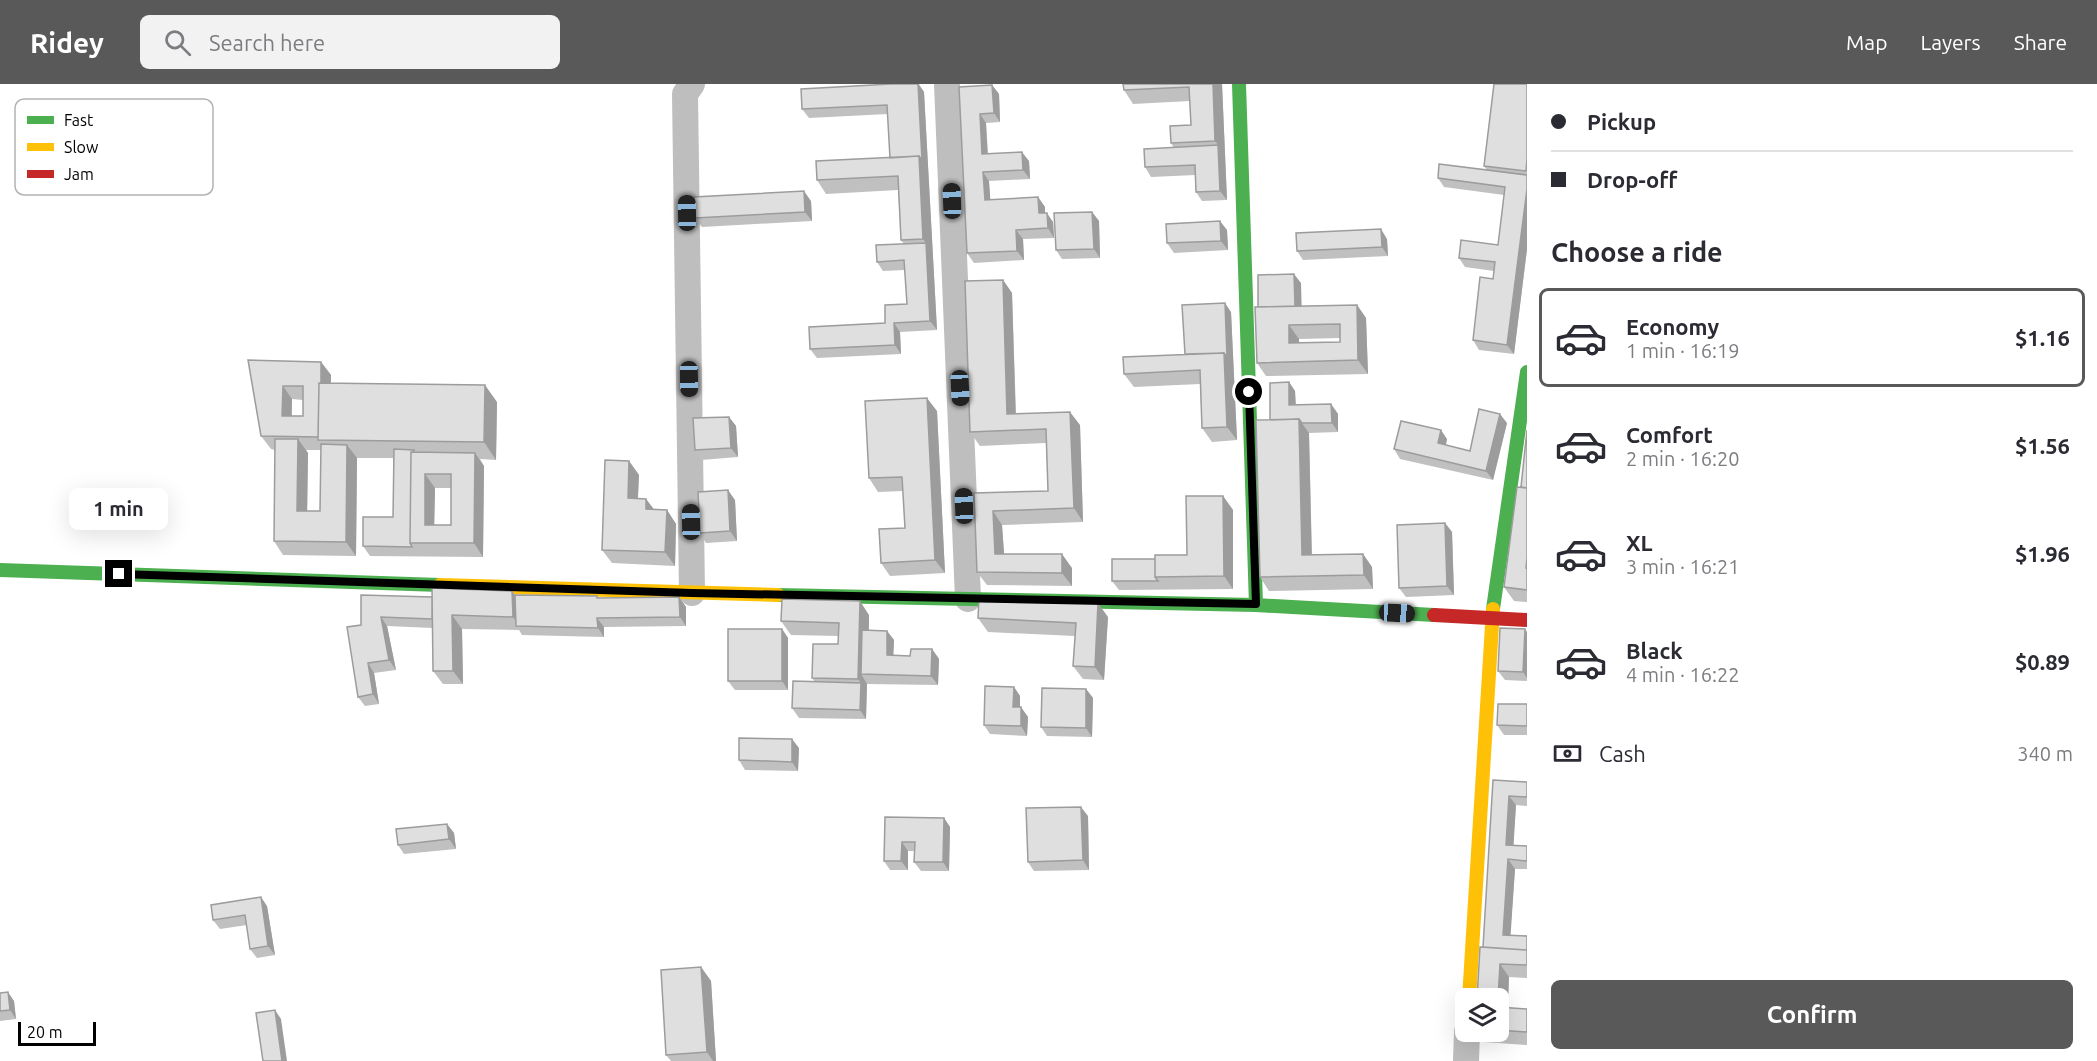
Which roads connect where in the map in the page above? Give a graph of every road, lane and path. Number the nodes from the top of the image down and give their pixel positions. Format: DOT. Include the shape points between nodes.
graph roads {
  1 [pos="692,84"];
  2 [pos="947,84"];
  3 [pos="1239,84"];
  4 [pos="1527,372"];
  5 [pos="0,570"];
  6 [pos="692,593"];
  7 [pos="968,599"];
  8 [pos="1256,604"];
  9 [pos="1492,618"];
  10 [pos="1527,620"];
  11 [pos="1470,988"];
  12 [pos="1467,1042"];
  13 [pos="1466,1061"];
  1 -- 6 [label="street" via="685,94"];
  2 -- 7 [label="street"];
  3 -- 8 [label="street"];
  4 -- 9 [label="street"];
  5 -- 6 [label="street"];
  6 -- 7 [label="street"];
  7 -- 8 [label="street"];
  8 -- 9 [label="street"];
  9 -- 10 [label="street"];
  9 -- 11 [label="street"];
  12 -- 13 [label="street"];
}
